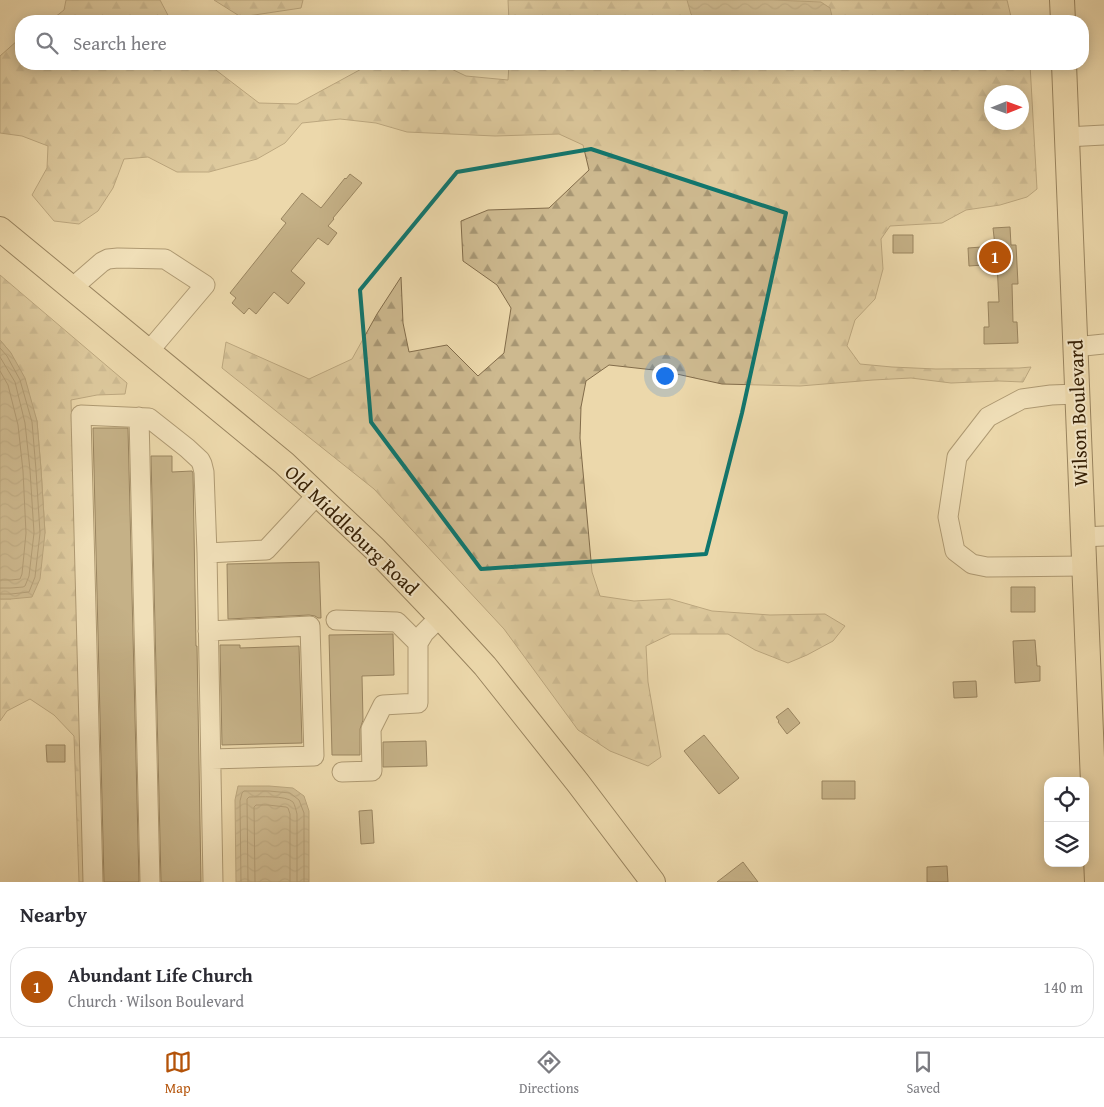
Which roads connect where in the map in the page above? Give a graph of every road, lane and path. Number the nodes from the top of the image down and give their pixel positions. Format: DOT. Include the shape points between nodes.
graph roads {
  1 [pos="1062,0"];
  2 [pos="1062,15"];
  3 [pos="1064,70"];
  4 [pos="1104,135"];
  5 [pos="1066,137"];
  6 [pos="0,229"];
  7 [pos="72,288"];
  8 [pos="1104,344"];
  9 [pos="1075,347"];
  10 [pos="149,352"];
  11 [pos="1077,394"];
  12 [pos="139,417"];
  13 [pos="317,495"];
  14 [pos="1094,537"];
  15 [pos="207,553"];
  16 [pos="1085,566"];
  17 [pos="440,617"];
  18 [pos="336,620"];
  19 [pos="208,631"];
  20 [pos="418,643"];
  21 [pos="211,759"];
  22 [pos="342,772"];
  23 [pos="93,882"];
  24 [pos="150,882"];
  25 [pos="213,882"];
  26 [pos="653,882"];
  27 [pos="1097,882"];
  1 -- 2 [label="main road"];
  3 -- 5 [label="main road, Wilson Boulevard"];
  4 -- 5 [label="street"];
  5 -- 9 [label="main road, Wilson Boulevard"];
  6 -- 7 [label="main road, Old Middleburg Road"];
  7 -- 10 [label="main road, Old Middleburg Road"];
  7 -- 10 [label="street" via="102,262 118,258 165,259 205,285"];
  8 -- 9 [label="street"];
  9 -- 11 [label="main road, Wilson Boulevard"];
  10 -- 13 [label="main road, Old Middleburg Road" via="284,463"];
  11 -- 14 [label="main road, Wilson Boulevard"];
  11 -- 16 [label="street" via="1022,399 988,417 957,457 948,517 955,551 972,564 987,567"];
  12 -- 15 [label="street" via="149,418 202,464"];
  12 -- 23 [label="street" via="81,415"];
  12 -- 24 [label="street"];
  13 -- 15 [label="street" via="266,550"];
  13 -- 17 [label="main road, Old Middleburg Road" via="375,549"];
  14 -- 16 [label="main road, Wilson Boulevard"];
  15 -- 19 [label="street"];
  16 -- 27 [label="main road, Wilson Boulevard"];
  17 -- 20 [label="street"];
  17 -- 26 [label="main road, Old Middleburg Road" via="485,666"];
  18 -- 20 [label="street" via="397,622"];
  19 -- 21 [label="street"];
  19 -- 21 [label="street" via="310,626 314,756"];
  20 -- 22 [label="street" via="418,703 382,705 371,729 372,771"];
  21 -- 25 [label="street"];
}
